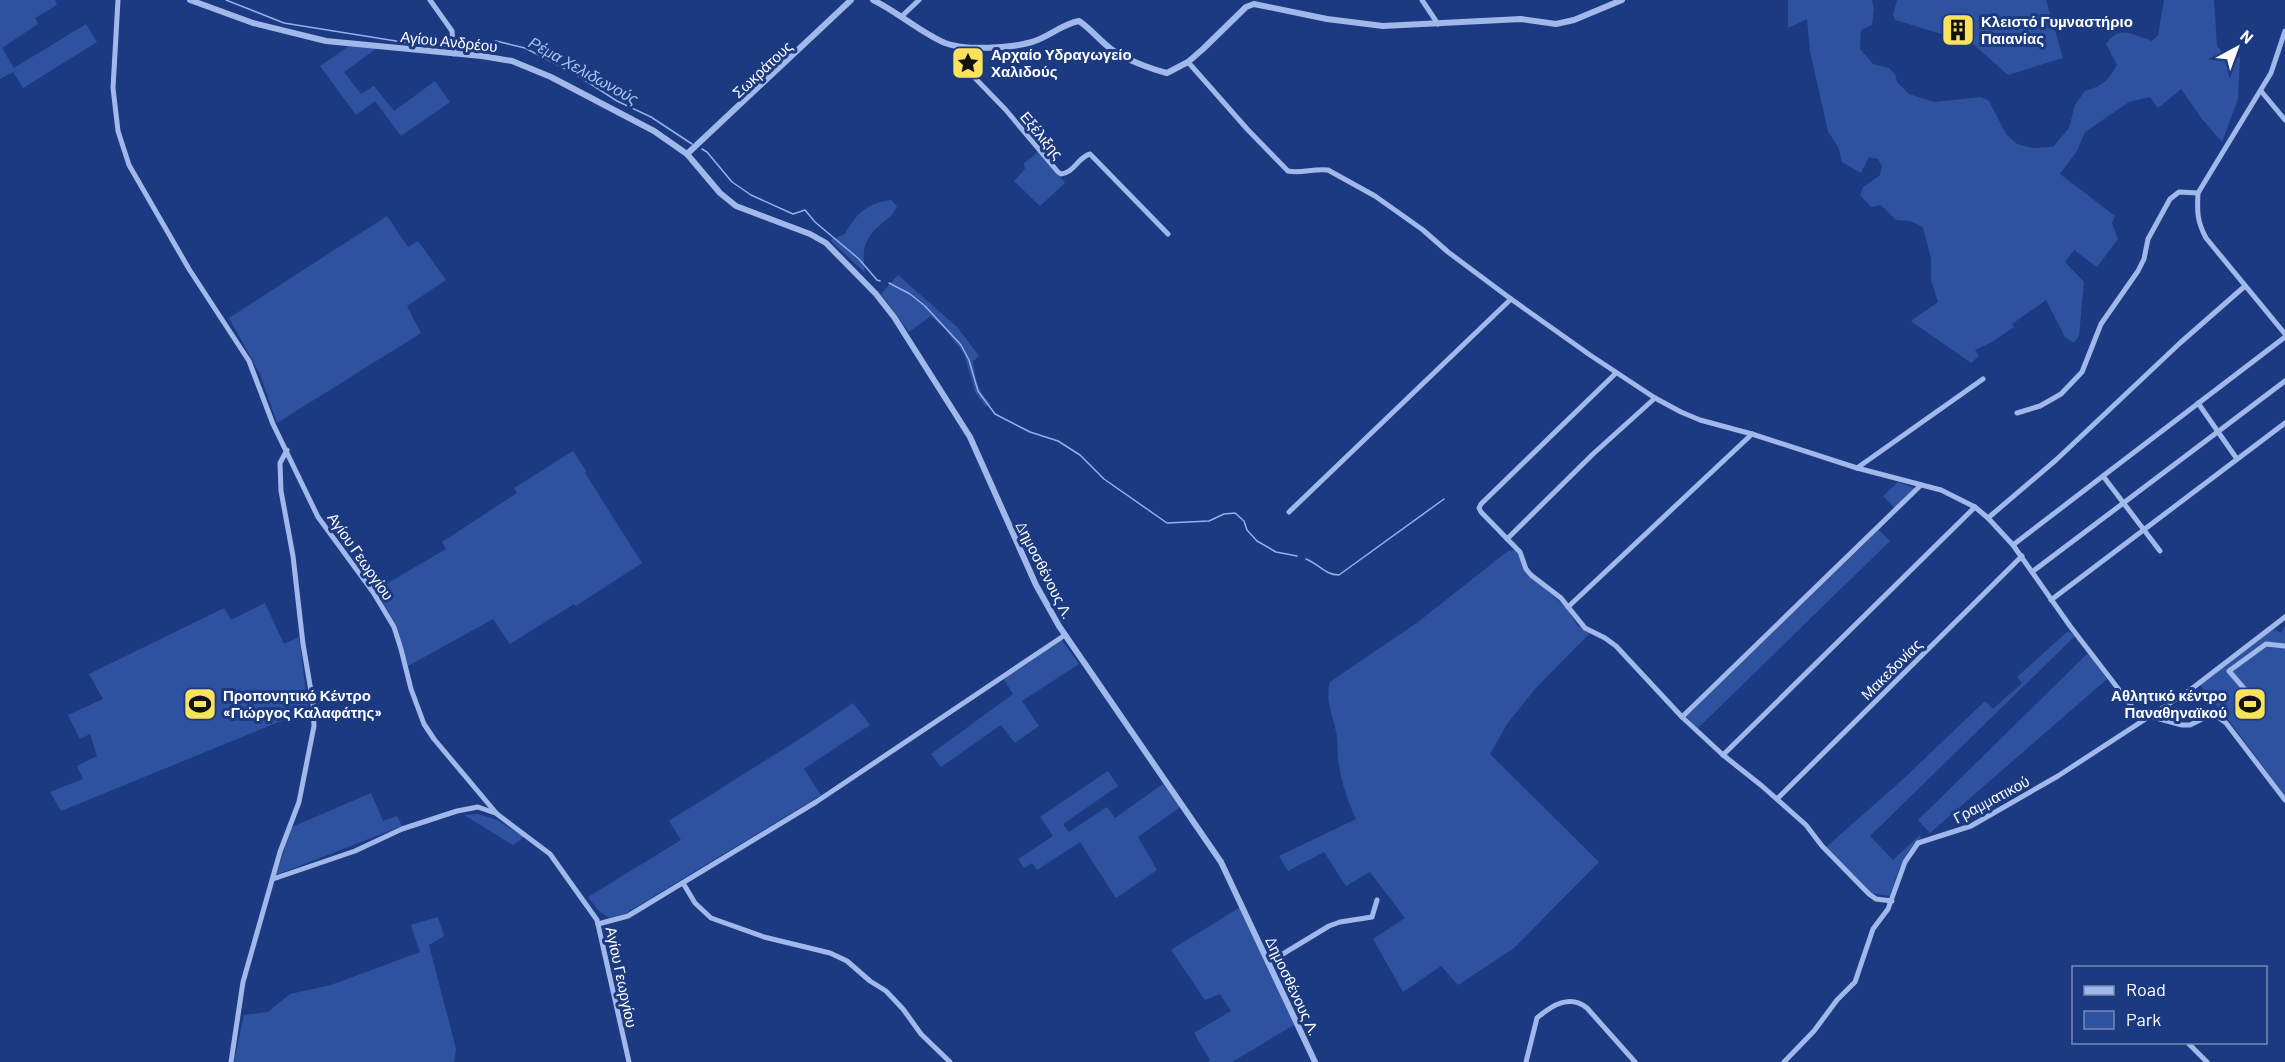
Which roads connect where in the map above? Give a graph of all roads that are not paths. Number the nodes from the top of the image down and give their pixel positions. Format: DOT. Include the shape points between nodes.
graph roads {
  1 [pos="118,0"];
  2 [pos="190,0"];
  3 [pos="430,0"];
  4 [pos="851,0"];
  5 [pos="873,0"];
  6 [pos="919,0"];
  7 [pos="1422,0"];
  8 [pos="1622,0"];
  9 [pos="1249,2"];
  10 [pos="902,16"];
  11 [pos="1437,24"];
  12 [pos="2285,31"];
  13 [pos="973,48"];
  14 [pos="454,54"];
  15 [pos="1188,62"];
  16 [pos="2260,91"];
  17 [pos="2285,120"];
  18 [pos="687,154"];
  19 [pos="2198,193"];
  20 [pos="1168,234"];
  21 [pos="2245,286"];
  22 [pos="1511,299"];
  23 [pos="2285,335"];
  24 [pos="1616,373"];
  25 [pos="1983,379"];
  26 [pos="2285,381"];
  27 [pos="1655,398"];
  28 [pos="2198,404"];
  29 [pos="2017,413"];
  30 [pos="2285,423"];
  31 [pos="2217,431"];
  32 [pos="1752,434"];
  33 [pos="287,450"];
  34 [pos="2237,459"];
  35 [pos="1857,468"];
  36 [pos="2103,476"];
  37 [pos="1922,485"];
  38 [pos="2125,504"];
  39 [pos="1975,507"];
  40 [pos="1288,512"];
  41 [pos="1988,518"];
  42 [pos="2145,531"];
  43 [pos="1507,539"];
  44 [pos="2013,545"];
  45 [pos="2160,550"];
  46 [pos="2022,556"];
  47 [pos="2032,572"];
  48 [pos="2051,600"];
  49 [pos="1568,607"];
  50 [pos="2285,617"];
  51 [pos="1065,635"];
  52 [pos="2285,646"];
  53 [pos="2259,707"];
  54 [pos="2149,716"];
  55 [pos="1682,717"];
  56 [pos="1723,755"];
  57 [pos="1777,799"];
  58 [pos="2285,800"];
  59 [pos="497,814"];
  60 [pos="273,879"];
  61 [pos="683,883"];
  62 [pos="1377,900"];
  63 [pos="1892,901"];
  64 [pos="598,924"];
  65 [pos="1268,963"];
  66 [pos="2189,1044"];
  67 [pos="231,1062"];
  68 [pos="629,1062"];
  69 [pos="950,1062"];
  70 [pos="1315,1062"];
  71 [pos="1526,1062"];
  72 [pos="1635,1062"];
  73 [pos="1784,1062"];
  74 [pos="2207,1062"];
  1 -- 33 [label="street, Αγίου Γεωργίου" via="113,88 122,148 189,269 249,361"];
  2 -- 14 [label="street, Αγίου Ανδρέου" via="253,23 326,41"];
  3 -- 14 [label="street" via="452,31"];
  4 -- 18 [label="street, Σωκράτους"];
  5 -- 10 [label="street"];
  6 -- 10 [label="street"];
  7 -- 11 [label="street"];
  8 -- 11 [label="street" via="1556,24 1521,19"];
  9 -- 11 [label="street" via="1352,23"];
  9 -- 15 [label="street"];
  10 -- 13 [label="street" via="943,42"];
  12 -- 16 [label="street" via="2271,73"];
  13 -- 15 [label="street" via="1031,42 1079,21 1110,49 1157,71 1167,74"];
  13 -- 20 [label="street, Εξέλιξης" via="972,75 1058,172 1068,173 1090,154"];
  14 -- 18 [label="street, Αγίου Ανδρέου" via="506,60 551,77 654,131"];
  15 -- 22 [label="street" via="1288,171 1320,169 1348,180 1423,230"];
  16 -- 17 [label="street"];
  16 -- 19 [label="street"];
  18 -- 51 [label="street, Δημοσθένους Λ." via="736,206 826,243 876,294 970,437 1036,585"];
  19 -- 21 [label="street" via="2198,224 2205,238"];
  19 -- 29 [label="street" via="2179,192 2170,199 2148,239 2138,271 2101,324 2082,372 2061,394"];
  21 -- 23 [label="street"];
  21 -- 41 [label="street"];
  22 -- 24 [label="street"];
  22 -- 40 [label="street"];
  23 -- 28 [label="street"];
  24 -- 27 [label="street"];
  24 -- 43 [label="street" via="1479,508"];
  25 -- 35 [label="street"];
  26 -- 31 [label="street"];
  27 -- 32 [label="street" via="1700,420"];
  27 -- 43 [label="street"];
  28 -- 31 [label="street"];
  28 -- 36 [label="street"];
  30 -- 34 [label="street"];
  31 -- 34 [label="street"];
  31 -- 38 [label="street"];
  32 -- 35 [label="street"];
  32 -- 49 [label="street"];
  33 -- 59 [label="street, Αγίου Γεωργίου" via="318,518 373,592 393,627 424,724"];
  33 -- 60 [label="street" via="280,463 280,491 293,556 314,726 298,802"];
  34 -- 42 [label="street"];
  35 -- 37 [label="street"];
  36 -- 38 [label="street"];
  36 -- 44 [label="street"];
  37 -- 39 [label="street"];
  37 -- 55 [label="street"];
  38 -- 42 [label="street"];
  38 -- 47 [label="street"];
  39 -- 41 [label="street"];
  39 -- 56 [label="street"];
  41 -- 44 [label="street"];
  42 -- 45 [label="street"];
  42 -- 48 [label="street"];
  43 -- 49 [label="street" via="1520,552 1531,575"];
  44 -- 46 [label="street"];
  46 -- 47 [label="street"];
  46 -- 57 [label="street, Μακεδονίας"];
  47 -- 48 [label="street"];
  48 -- 54 [label="street" via="2128,704"];
  49 -- 55 [label="street" via="1585,628 1605,638 1629,659"];
  50 -- 54 [label="street, Γραμματικού" via="2212,674"];
  51 -- 61 [label="street" via="816,802"];
  51 -- 65 [label="street, Δημοσθένους Λ." via="1221,862"];
  52 -- 53 [label="street" via="2266,644 2229,671"];
  54 -- 58 [label="street" via="2186,725 2208,716 2218,717"];
  54 -- 63 [label="street, Γραμματικού" via="2058,777 1971,826 1918,843 1905,861"];
  55 -- 56 [label="street"];
  56 -- 57 [label="street"];
  57 -- 63 [label="street" via="1869,894"];
  59 -- 60 [label="street" via="478,807 457,811"];
  59 -- 64 [label="street, Αγίου Γεωργίου" via="550,854"];
  60 -- 67 [label="street" via="238,1000"];
  61 -- 64 [label="street" via="628,916"];
  61 -- 69 [label="street" via="695,903 711,918 847,961 886,991"];
  62 -- 65 [label="street" via="1372,917 1329,926"];
  63 -- 73 [label="street, Γραμματικού" via="1873,929 1856,982"];
  64 -- 68 [label="street, Αγίου Γεωργίου"];
  65 -- 70 [label="street, Δημοσθένους Λ."];
  66 -- 74 [label="street"];
  71 -- 72 [label="street" via="1537,1018 1557,1003 1567,1001 1587,1008"];
}
